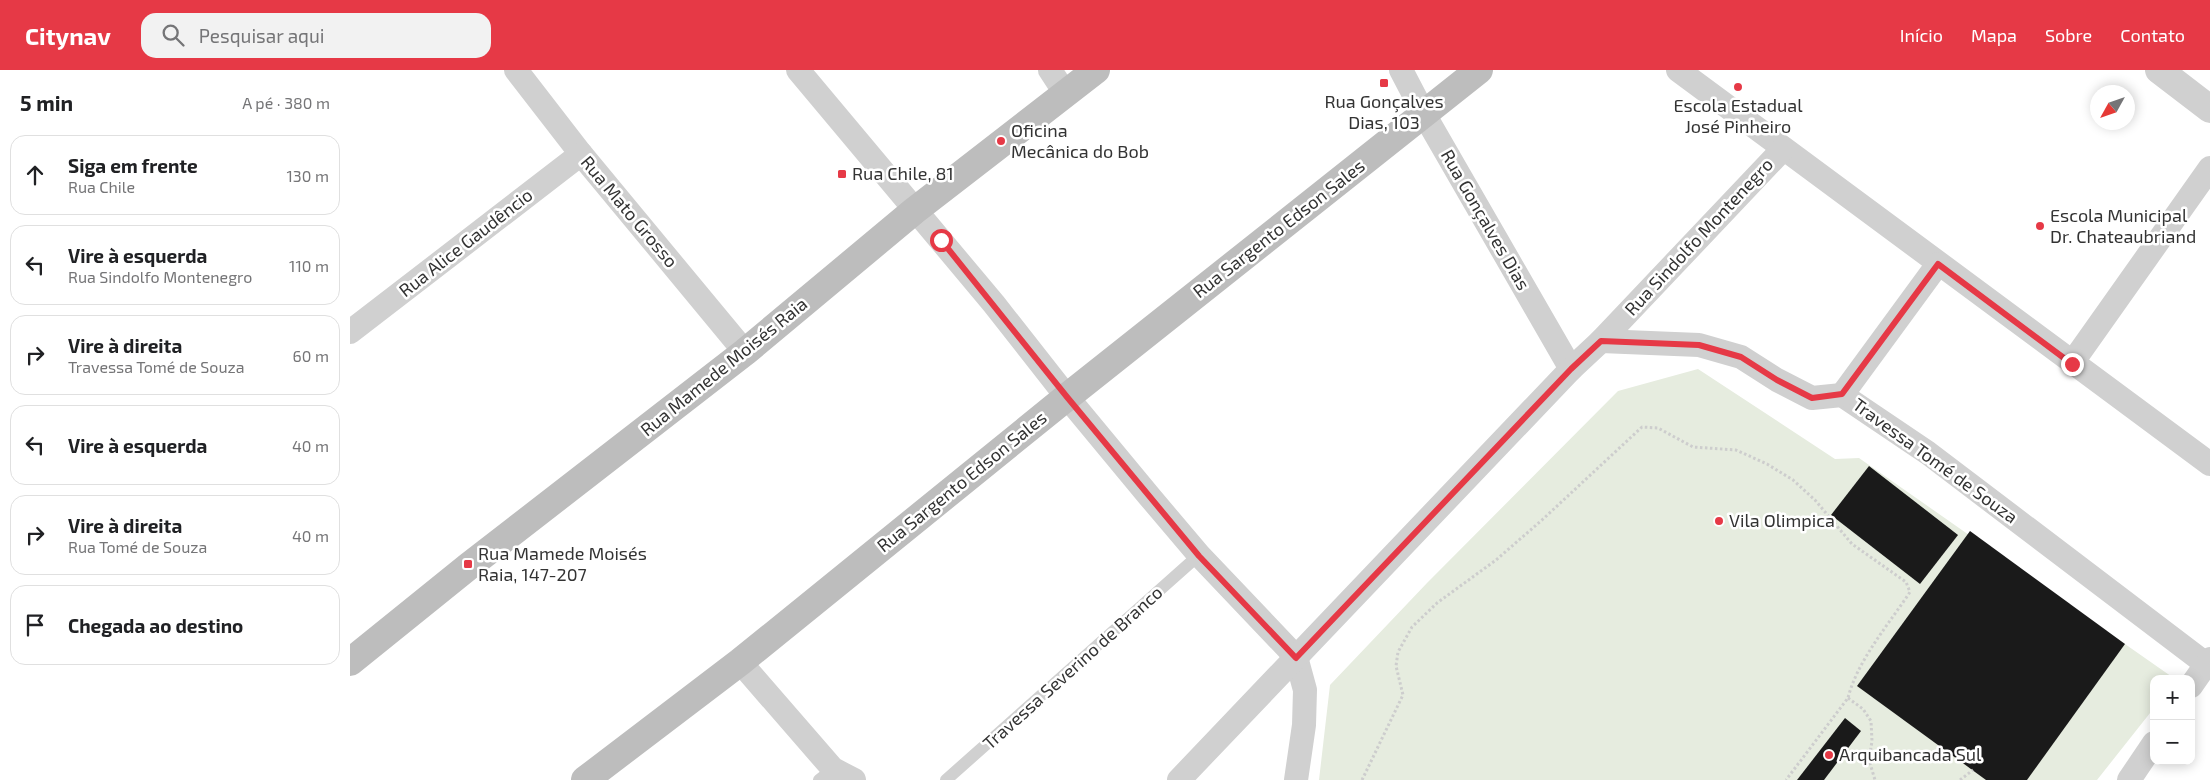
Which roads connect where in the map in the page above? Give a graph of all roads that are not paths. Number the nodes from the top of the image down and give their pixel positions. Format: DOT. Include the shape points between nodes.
graph roads {
  1 [pos="516,70"];
  2 [pos="798,70"];
  3 [pos="1050,70"];
  4 [pos="1096,70"];
  5 [pos="1401,70"];
  6 [pos="1479,70"];
  7 [pos="1678,70"];
  8 [pos="2159,70"];
  9 [pos="1065,94"];
  10 [pos="2210,109"];
  11 [pos="1424,114"];
  12 [pos="1783,149"];
  13 [pos="581,154"];
  14 [pos="2210,168"];
  15 [pos="914,211"];
  16 [pos="1938,264"];
  17 [pos="350,332"];
  18 [pos="1601,341"];
  19 [pos="745,352"];
  20 [pos="2072,364"];
  21 [pos="1571,369"];
  22 [pos="1842,394"];
  23 [pos="1067,397"];
  24 [pos="2210,464"];
  25 [pos="1199,556"];
  26 [pos="1296,658"];
  27 [pos="2208,661"];
  28 [pos="350,662"];
  29 [pos="740,662"];
  30 [pos="2195,680"];
  31 [pos="2150,749"];
  32 [pos="826,774"];
  33 [pos="585,780"];
  34 [pos="854,780"];
  35 [pos="946,780"];
  36 [pos="1179,780"];
  37 [pos="1296,780"];
  38 [pos="2129,780"];
  1 -- 13 [label="street, Rua Mato Grosso"];
  2 -- 15 [label="street"];
  3 -- 9 [label="street"];
  4 -- 9 [label="main road, Rua Mamede Moisés Raia"];
  5 -- 11 [label="street, Rua Gonçalves Dias"];
  6 -- 11 [label="main road, Rua Sargento Edson Sales"];
  7 -- 12 [label="street"];
  8 -- 10 [label="street"];
  9 -- 15 [label="main road, Rua Mamede Moisés Raia"];
  11 -- 21 [label="street, Rua Gonçalves Dias"];
  11 -- 23 [label="main road, Rua Sargento Edson Sales"];
  12 -- 16 [label="street"];
  12 -- 18 [label="street, Rua Sindolfo Montenegro"];
  13 -- 17 [label="street, Rua Alice Gaudêncio"];
  13 -- 19 [label="street, Rua Mato Grosso"];
  14 -- 20 [label="street"];
  15 -- 19 [label="main road, Rua Mamede Moisés Raia"];
  15 -- 23 [label="street" via="994,304"];
  16 -- 20 [label="street"];
  16 -- 22 [label="street"];
  18 -- 21 [label="street, Rua Sindolfo Montenegro"];
  18 -- 22 [label="street, Travessa Tomé de Souza" via="1699,345 1741,357 1812,398"];
  19 -- 28 [label="main road, Rua Mamede Moisés Raia"];
  20 -- 24 [label="street"];
  21 -- 26 [label="street, Rua Sindolfo Montenegro"];
  22 -- 27 [label="street, Travessa Tomé de Souza" via="1928,453"];
  23 -- 25 [label="street"];
  23 -- 29 [label="main road, Rua Sargento Edson Sales"];
  25 -- 26 [label="street"];
  25 -- 35 [label="lane, Travessa Severino de Branco"];
  26 -- 36 [label="street, Rua Sindolfo Montenegro"];
  26 -- 37 [label="street" via="1305,690 1304,726"];
  27 -- 30 [label="street"];
  29 -- 32 [label="street"];
  29 -- 33 [label="main road, Rua Sargento Edson Sales"];
  31 -- 38 [label="street"];
  32 -- 34 [label="street"];
}
